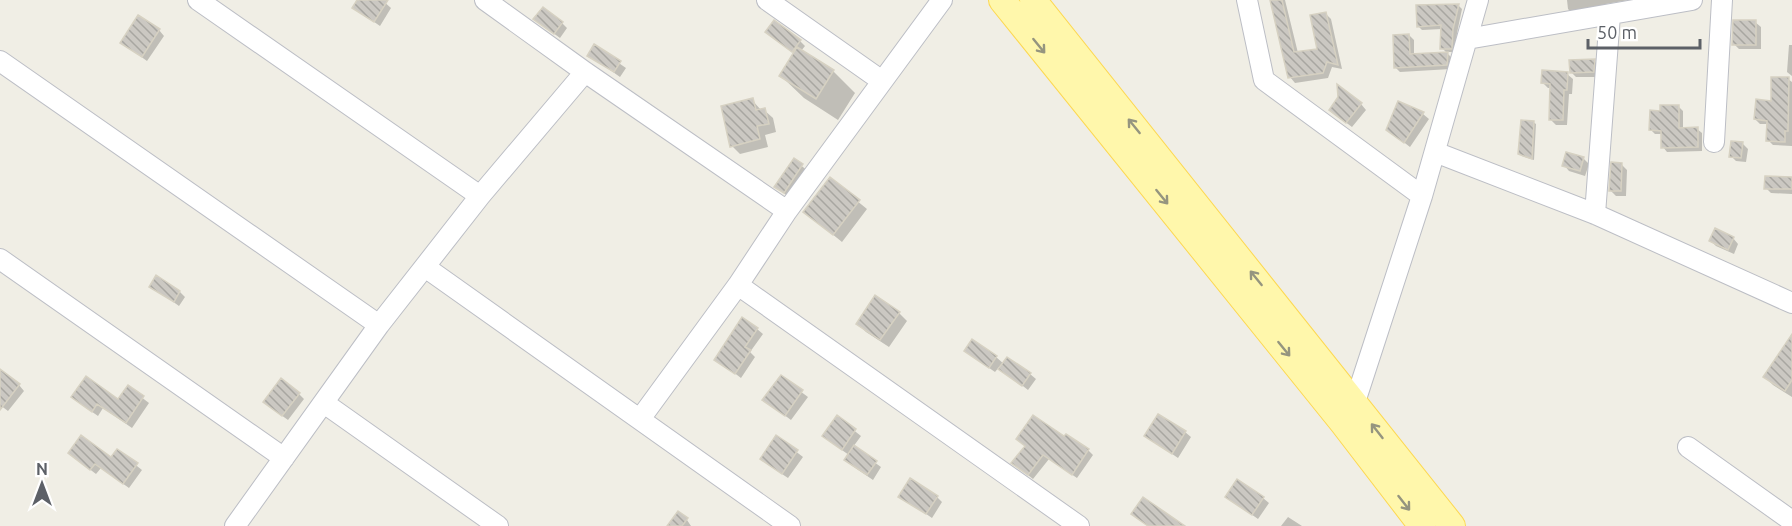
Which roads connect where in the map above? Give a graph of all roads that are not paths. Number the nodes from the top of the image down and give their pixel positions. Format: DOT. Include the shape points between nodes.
graph roads {
  1 [pos="198,0"];
  2 [pos="485,0"];
  3 [pos="767,0"];
  4 [pos="942,0"];
  5 [pos="1002,0"];
  6 [pos="1033,0"];
  7 [pos="1247,0"];
  8 [pos="1478,0"];
  9 [pos="1692,0"];
  10 [pos="1722,0"];
  11 [pos="1610,15"];
  12 [pos="1467,39"];
  13 [pos="0,61"];
  14 [pos="585,72"];
  15 [pos="882,81"];
  16 [pos="1714,142"];
  17 [pos="1436,152"];
  18 [pos="480,196"];
  19 [pos="1422,196"];
  20 [pos="787,211"];
  21 [pos="1595,214"];
  22 [pos="0,259"];
  23 [pos="425,267"];
  24 [pos="738,285"];
  25 [pos="1792,303"];
  26 [pos="379,325"];
  27 [pos="324,403"];
  28 [pos="1349,413"];
  29 [pos="640,419"];
  30 [pos="1688,447"];
  31 [pos="284,458"];
  32 [pos="1792,521"];
  33 [pos="235,526"];
  34 [pos="498,526"];
  35 [pos="790,526"];
  36 [pos="1078,526"];
  37 [pos="1422,526"];
  38 [pos="1452,526"];
  1 -- 18 [label="street"];
  2 -- 14 [label="street"];
  3 -- 15 [label="street"];
  4 -- 15 [label="street"];
  5 -- 28 [label="main road, one-way"];
  28 -- 6 [label="main road, one-way"];
  7 -- 19 [label="street" via="1264,80"];
  8 -- 12 [label="street"];
  9 -- 11 [label="street"];
  10 -- 16 [label="street"];
  11 -- 12 [label="street"];
  11 -- 21 [label="street"];
  12 -- 17 [label="street"];
  13 -- 26 [label="street"];
  14 -- 18 [label="street"];
  14 -- 20 [label="street"];
  15 -- 20 [label="street"];
  17 -- 19 [label="street"];
  17 -- 21 [label="street"];
  18 -- 23 [label="street"];
  19 -- 28 [label="street"];
  20 -- 24 [label="street"];
  21 -- 25 [label="street"];
  22 -- 31 [label="street"];
  23 -- 26 [label="street"];
  23 -- 29 [label="street"];
  24 -- 29 [label="street"];
  24 -- 36 [label="street"];
  26 -- 27 [label="street"];
  27 -- 31 [label="street"];
  27 -- 34 [label="street"];
  28 -- 37 [label="main road, one-way"];
  38 -- 28 [label="main road, one-way"];
  29 -- 35 [label="street"];
  30 -- 32 [label="street"];
  31 -- 33 [label="street"];
}
